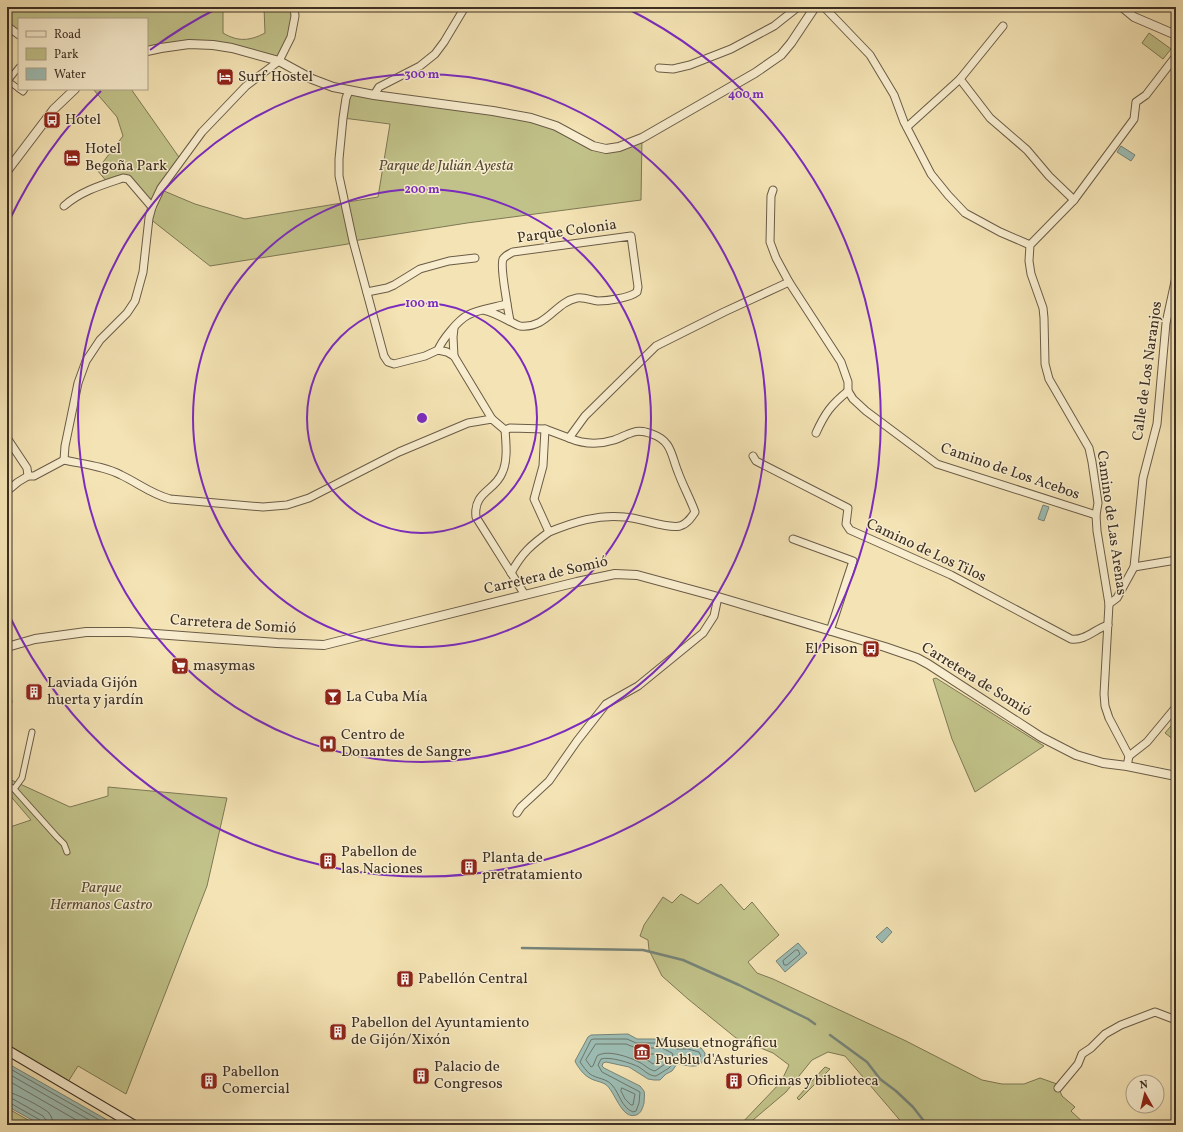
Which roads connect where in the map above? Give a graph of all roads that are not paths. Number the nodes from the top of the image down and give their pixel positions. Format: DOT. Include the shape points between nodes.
graph roads {
  1 [pos="294,7"];
  2 [pos="465,7"];
  3 [pos="798,7"];
  4 [pos="815,7"];
  5 [pos="824,7"];
  6 [pos="1122,7"];
  7 [pos="7,26"];
  8 [pos="1003,26"];
  9 [pos="18,34"];
  10 [pos="1176,35"];
  11 [pos="148,52"];
  12 [pos="1176,56"];
  13 [pos="279,61"];
  14 [pos="18,68"];
  15 [pos="659,68"];
  16 [pos="960,79"];
  17 [pos="8,80"];
  18 [pos="18,88"];
  19 [pos="72,90"];
  20 [pos="350,91"];
  21 [pos="374,95"];
  22 [pos="907,127"];
  23 [pos="7,171"];
  24 [pos="774,190"];
  25 [pos="1074,200"];
  26 [pos="64,206"];
  27 [pos="152,207"];
  28 [pos="1030,244"];
  29 [pos="475,258"];
  30 [pos="1176,277"];
  31 [pos="789,282"];
  32 [pos="367,292"];
  33 [pos="507,304"];
  34 [pos="483,310"];
  35 [pos="510,321"];
  36 [pos="454,328"];
  37 [pos="438,350"];
  38 [pos="454,356"];
  39 [pos="848,391"];
  40 [pos="492,419"];
  41 [pos="545,429"];
  42 [pos="505,430"];
  43 [pos="816,433"];
  44 [pos="7,438"];
  45 [pos="569,438"];
  46 [pos="753,456"];
  47 [pos="64,460"];
  48 [pos="28,476"];
  49 [pos="7,491"];
  50 [pos="1096,515"];
  51 [pos="549,532"];
  52 [pos="793,539"];
  53 [pos="1176,560"];
  54 [pos="1134,567"];
  55 [pos="511,572"];
  56 [pos="525,595"];
  57 [pos="718,597"];
  58 [pos="1109,604"];
  59 [pos="1108,625"];
  60 [pos="830,630"];
  61 [pos="7,647"];
  62 [pos="1176,707"];
  63 [pos="32,732"];
  64 [pos="1129,756"];
  65 [pos="1127,766"];
  66 [pos="1176,776"];
  67 [pos="7,785"];
  68 [pos="14,789"];
  69 [pos="517,813"];
  70 [pos="67,852"];
  71 [pos="1176,1020"];
  72 [pos="7,1050"];
  73 [pos="1058,1088"];
  74 [pos="134,1125"];
  1 -- 13 [label="street" via="291,37"];
  2 -- 21 [label="street" via="435,54 420,66 379,87"];
  3 -- 15 [label="street" via="774,26 731,48 690,65 673,69"];
  4 -- 21 [label="street" via="781,55 755,73 642,138 619,147 606,149 593,146 556,126 532,118"];
  5 -- 22 [label="street" via="870,55 894,95"];
  6 -- 10 [label="street" via="1134,17"];
  7 -- 9 [label="street"];
  8 -- 16 [label="street"];
  11 -- 13 [label="street" via="189,44 213,45"];
  12 -- 25 [label="street" via="1146,95 1136,102 1134,119"];
  13 -- 20 [label="street" via="333,87"];
  13 -- 27 [label="street" via="246,86 202,132 161,188"];
  14 -- 17 [label="street"];
  16 -- 22 [label="street"];
  16 -- 25 [label="street" via="990,118 1027,150"];
  17 -- 18 [label="street"];
  19 -- 23 [label="street" via="54,109"];
  20 -- 21 [label="street"];
  20 -- 32 [label="street" via="346,98 343,118 339,176"];
  22 -- 28 [label="street" via="931,174 965,213 1000,232"];
  24 -- 31 [label="street, Camino de Los Acebos" via="771,196 770,242"];
  25 -- 28 [label="street"];
  26 -- 27 [label="street" via="89,190 123,178 128,179"];
  27 -- 47 [label="street" via="143,272 135,301 127,313 100,340 86,361 78,383"];
  28 -- 50 [label="street, Camino de Las Arenas" via="1031,274 1043,308 1045,364 1049,379 1089,448 1098,503"];
  29 -- 32 [label="street" via="449,261 420,269 394,285"];
  30 -- 54 [label="street, Calle de Los Naranjos" via="1166,323 1156,424 1143,478"];
  31 -- 39 [label="street, Camino de Los Acebos" via="841,362 848,382"];
  31 -- 45 [label="street" via="656,346 585,416"];
  32 -- 37 [label="street" via="384,356 388,362 394,364"];
  33 -- 34 [label="street"];
  33 -- 35 [label="street, Parque Colonia"];
  33 -- 35 [label="street, Parque Colonia" via="503,260 507,254 631,236 638,286 637,292 632,296 599,301 577,298 569,301 545,320 533,325 519,326"];
  34 -- 35 [label="street, Parque Colonia"];
  34 -- 36 [label="street" via="468,315"];
  36 -- 37 [label="street" via="446,335"];
  36 -- 38 [label="street"];
  37 -- 38 [label="street"];
  38 -- 40 [label="street"];
  39 -- 43 [label="street" via="833,403"];
  39 -- 50 [label="street, Camino de Los Acebos" via="866,412 937,464"];
  40 -- 42 [label="street"];
  40 -- 47 [label="street" via="462,425 399,452 309,498 287,505 263,507 170,499 150,492 120,474"];
  41 -- 42 [label="street"];
  41 -- 45 [label="street"];
  41 -- 51 [label="street" via="543,466 534,500"];
  42 -- 55 [label="street" via="502,475 477,502 475,508 476,517"];
  44 -- 48 [label="street" via="27,468"];
  45 -- 51 [label="street" via="582,443 598,443 634,432 647,432 658,436 668,445 695,512 689,522 680,526 667,526 625,517 597,517 574,522"];
  46 -- 59 [label="street, Camino de Los Tilos" via="756,461 848,508 846,524 850,530 951,575 1070,639 1083,638"];
  47 -- 48 [label="street" via="34,476"];
  48 -- 49 [label="street"];
  50 -- 58 [label="street, Camino de Las Arenas"];
  51 -- 55 [label="street" via="519,557"];
  52 -- 60 [label="street" via="853,561"];
  53 -- 54 [label="street"];
  54 -- 58 [label="street, Calle de Los Naranjos" via="1117,598"];
  55 -- 56 [label="street"];
  56 -- 57 [label="street, Carretera de Somió" via="615,574 637,575"];
  56 -- 61 [label="street, Carretera de Somió" via="324,645 129,632 86,632 35,639"];
  57 -- 60 [label="street, Carretera de Somió"];
  57 -- 69 [label="street" via="714,616 703,633 638,686 606,704 549,780"];
  58 -- 59 [label="street, Camino de Las Arenas"];
  59 -- 64 [label="street, Camino de Las Arenas" via="1105,706"];
  60 -- 65 [label="street, Carretera de Somió" via="917,658 940,670 1041,737 1076,755 1103,763"];
  62 -- 64 [label="street" via="1147,742"];
  63 -- 68 [label="street" via="22,778"];
  64 -- 65 [label="street"];
  65 -- 66 [label="street, Carretera de Somió"];
  67 -- 68 [label="street"];
  68 -- 70 [label="street" via="64,844"];
  71 -- 73 [label="street" via="1155,1012 1105,1034 1082,1054 1078,1064"];
  72 -- 74 [label="main road"];
}
